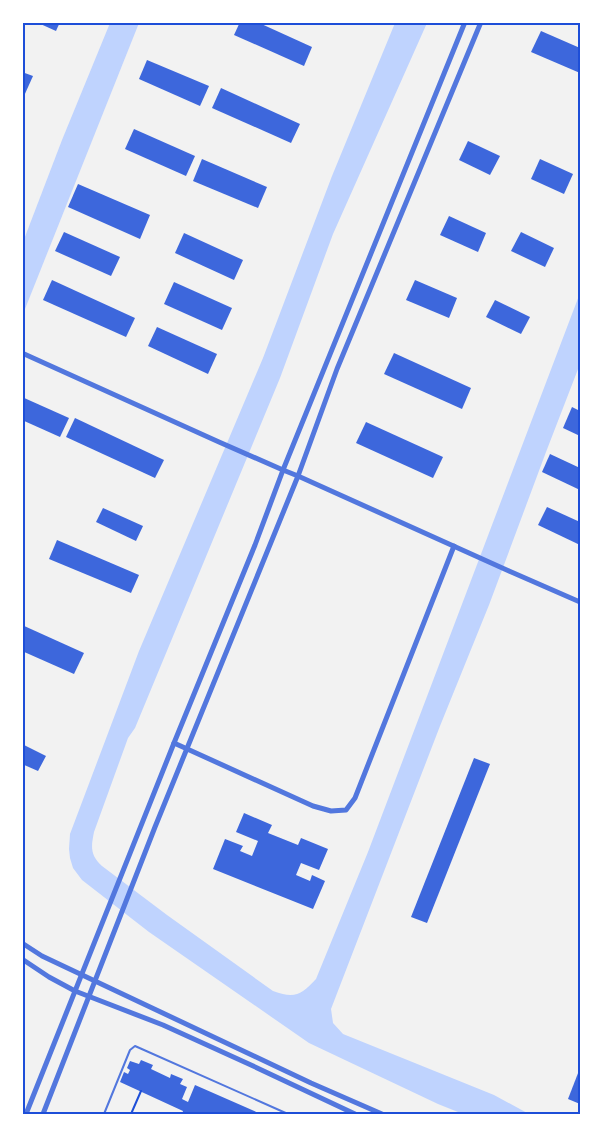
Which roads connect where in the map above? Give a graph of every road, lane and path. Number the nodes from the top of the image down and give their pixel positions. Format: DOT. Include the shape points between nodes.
graph roads {
  1 [pos="465,22"];
  2 [pos="481,22"];
  3 [pos="22,354"];
  4 [pos="283,470"];
  5 [pos="298,476"];
  6 [pos="454,546"];
  7 [pos="580,602"];
  8 [pos="174,743"];
  9 [pos="187,749"];
  10 [pos="22,943"];
  11 [pos="22,959"];
  12 [pos="82,974"];
  13 [pos="95,981"];
  14 [pos="75,991"];
  15 [pos="89,996"];
  16 [pos="141,1092"];
  17 [pos="26,1114"];
  18 [pos="43,1114"];
  19 [pos="104,1114"];
  20 [pos="131,1114"];
  21 [pos="288,1114"];
  22 [pos="355,1114"];
  23 [pos="382,1114"];
  1 -- 4 [label="street"];
  2 -- 5 [label="street" via="337,369"];
  3 -- 4 [label="street"];
  4 -- 5 [label="street"];
  4 -- 8 [label="street"];
  5 -- 6 [label="street"];
  5 -- 9 [label="street"];
  6 -- 7 [label="street"];
  6 -- 9 [label="street" via="355,798 346,810 331,811 312,806"];
  8 -- 9 [label="street"];
  8 -- 12 [label="street"];
  9 -- 13 [label="street"];
  10 -- 12 [label="street"];
  11 -- 14 [label="street"];
  12 -- 13 [label="street"];
  12 -- 14 [label="street"];
  13 -- 15 [label="street"];
  13 -- 23 [label="street"];
  14 -- 15 [label="street"];
  14 -- 17 [label="street"];
  15 -- 18 [label="street"];
  15 -- 22 [label="street" via="163,1025"];
  16 -- 20 [label="path"];
  19 -- 21 [label="lane" via="130,1050 135,1046"];
}
